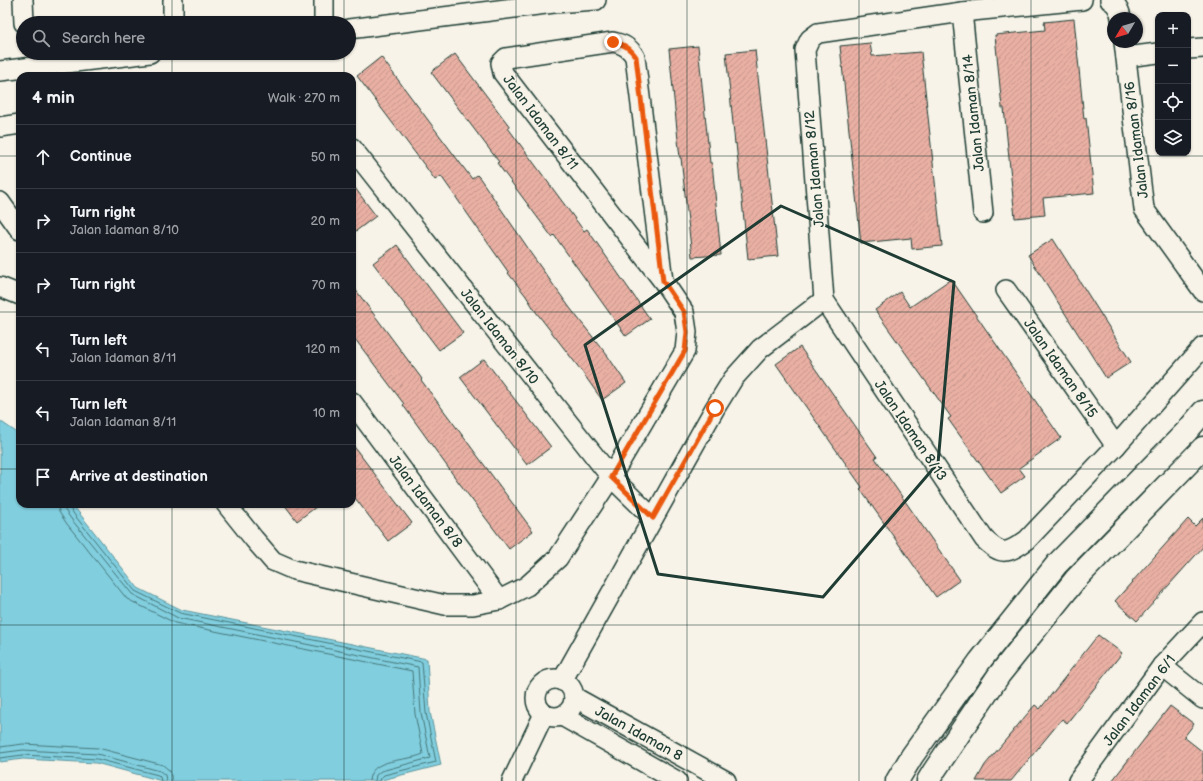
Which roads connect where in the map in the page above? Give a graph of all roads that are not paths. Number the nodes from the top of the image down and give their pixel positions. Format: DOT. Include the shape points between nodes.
graph roads {
  1 [pos="23,0"];
  2 [pos="173,0"];
  3 [pos="324,0"];
  4 [pos="596,0"];
  5 [pos="1082,0"];
  6 [pos="472,7"];
  7 [pos="962,12"];
  8 [pos="24,16"];
  9 [pos="173,16"];
  10 [pos="324,16"];
  11 [pos="356,27"];
  12 [pos="1203,48"];
  13 [pos="1125,49"];
  14 [pos="1191,49"];
  15 [pos="1155,53"];
  16 [pos="40,60"];
  17 [pos="24,61"];
  18 [pos="0,72"];
  19 [pos="16,125"];
  20 [pos="0,127"];
  21 [pos="356,153"];
  22 [pos="0,202"];
  23 [pos="983,213"];
  24 [pos="16,224"];
  25 [pos="663,281"];
  26 [pos="0,287"];
  27 [pos="1006,290"];
  28 [pos="1203,291"];
  29 [pos="16,293"];
  30 [pos="824,300"];
  31 [pos="1203,347"];
  32 [pos="356,407"];
  33 [pos="1203,412"];
  34 [pos="1116,446"];
  35 [pos="1203,448"];
  36 [pos="611,477"];
  37 [pos="229,508"];
  38 [pos="653,518"];
  39 [pos="499,600"];
  40 [pos="1203,622"];
  41 [pos="1162,666"];
  42 [pos="562,680"];
  43 [pos="574,696"];
  44 [pos="1203,699"];
  45 [pos="553,715"];
  46 [pos="705,776"];
  47 [pos="516,780"];
  48 [pos="677,781"];
  49 [pos="726,781"];
  50 [pos="897,781"];
  51 [pos="928,781"];
  52 [pos="1078,781"];
  1 -- 8 [label="street"];
  2 -- 9 [label="street"];
  3 -- 10 [label="street"];
  4 -- 6 [label="street"];
  5 -- 7 [label="street"];
  6 -- 11 [label="street"];
  7 -- 23 [label="street, Jalan Idaman 8/14"];
  7 -- 30 [label="street, Jalan Idaman 8/12" via="818,33 810,39 805,50"];
  12 -- 14 [label="street"];
  13 -- 15 [label="street"];
  13 -- 28 [label="street, Jalan Idaman 8/16" via="1144,209"];
  16 -- 17 [label="street"];
  17 -- 18 [label="street"];
  19 -- 20 [label="street"];
  21 -- 36 [label="street, Jalan Idaman 8/10"];
  22 -- 24 [label="street"];
  25 -- 25 [label="street, Jalan Idaman 8/11" via="503,73 501,63 506,58 613,42 620,43 632,51 636,57"];
  25 -- 36 [label="street, Jalan Idaman 8/11" via="684,312 687,332 685,351"];
  26 -- 29 [label="street"];
  27 -- 34 [label="street, Jalan Idaman 8/15"];
  30 -- 34 [label="street, Jalan Idaman 8/13" via="984,539 994,548 1004,552 1027,540"];
  30 -- 38 [label="street" via="760,349 733,379"];
  31 -- 34 [label="street"];
  32 -- 39 [label="street, Jalan Idaman 8/8"];
  33 -- 50 [label="main road" via="1057,564 980,661"];
  35 -- 51 [label="main road" via="1075,580 999,675"];
  36 -- 38 [label="street, Jalan Idaman 8/10"];
  36 -- 39 [label="street, Jalan Idaman 8/11" via="558,558 527,586"];
  37 -- 39 [label="street, Jalan Idaman 8/11" via="273,561 294,570 445,605 473,605"];
  38 -- 42 [label="street"];
  40 -- 41 [label="street, Jalan Idaman 6/1"];
  41 -- 44 [label="street"];
  41 -- 52 [label="street, Jalan Idaman 6/1"];
  42 -- 43 [label="street" via="570,687"];
  42 -- 45 [label="street" via="550,680 537,692 540,710"];
  43 -- 45 [label="street" via="574,703 567,713"];
  43 -- 46 [label="street, Jalan Idaman 8"];
  45 -- 47 [label="street"];
  45 -- 48 [label="street, Jalan Idaman 8"];
  46 -- 49 [label="street, Jalan Idaman 8"];
}
